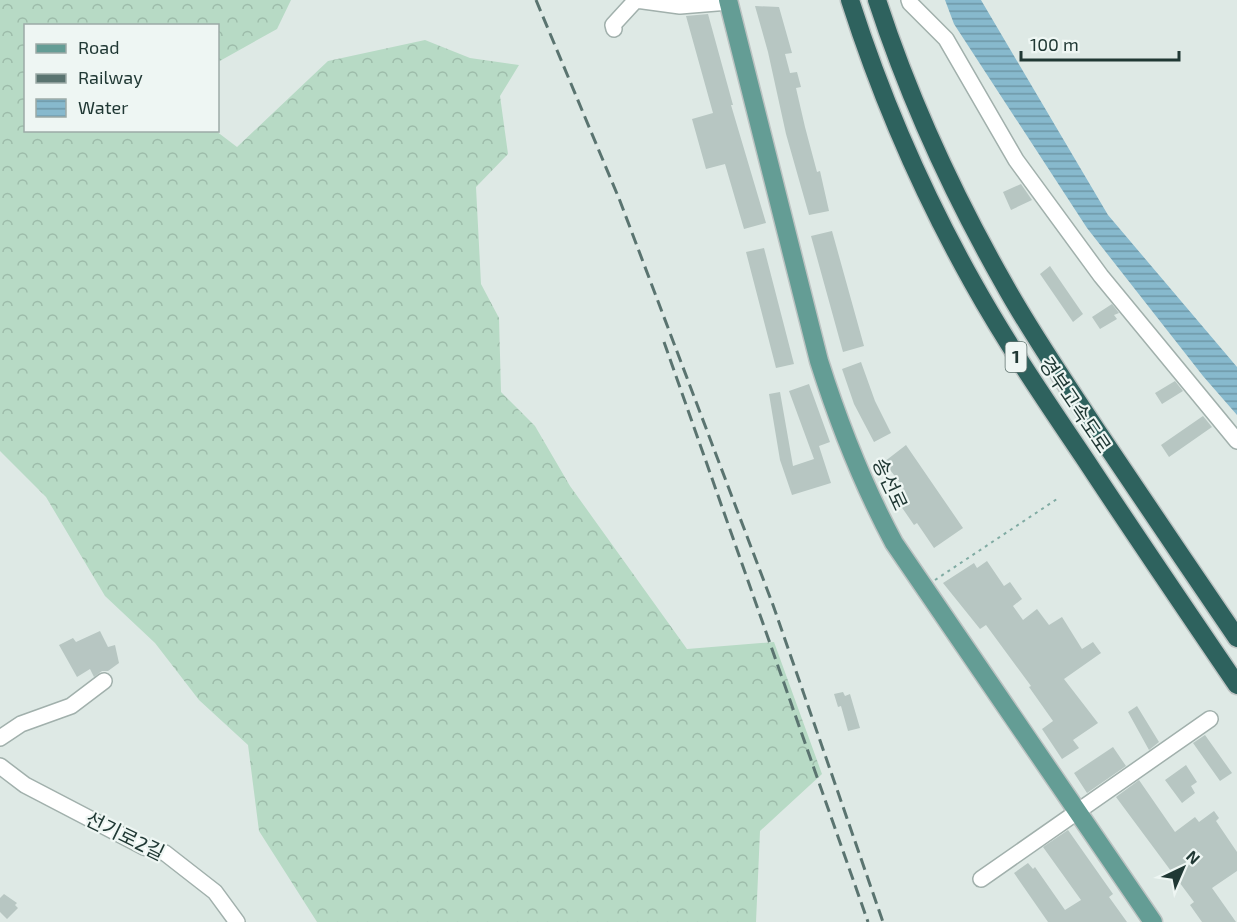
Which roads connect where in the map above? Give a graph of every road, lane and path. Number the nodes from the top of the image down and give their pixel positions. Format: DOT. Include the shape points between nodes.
graph roads {
  1 [pos="850,0"];
  2 [pos="877,0"];
  3 [pos="909,0"];
  4 [pos="729,1"];
  5 [pos="614,28"];
  6 [pos="1237,441"];
  7 [pos="1060,497"];
  8 [pos="924,588"];
  9 [pos="1237,638"];
  10 [pos="104,681"];
  11 [pos="1237,685"];
  12 [pos="1210,720"];
  13 [pos="0,738"];
  14 [pos="0,766"];
  15 [pos="1077,811"];
  16 [pos="981,879"];
  17 [pos="237,922"];
  18 [pos="1153,922"];
  1 -- 11 [label="highway, 경부고속도로 / 1" via="894,118 972,281 1016,357"];
  2 -- 9 [label="highway, 경부고속도로 / 1" via="929,136 1003,282 1066,385"];
  3 -- 6 [label="street" via="946,39 1016,160 1094,266"];
  4 -- 5 [label="street" via="680,6 636,0 613,24"];
  4 -- 8 [label="main road, 송선로" via="806,315 833,407 872,503"];
  7 -- 8 [label="path"];
  8 -- 15 [label="main road, 송선로"];
  10 -- 13 [label="street" via="71,706 21,724"];
  12 -- 15 [label="street"];
  14 -- 17 [label="street, 선기로2길" via="25,785 144,847 165,853 215,892"];
  15 -- 16 [label="street"];
  15 -- 18 [label="main road, 송선로"];
}
